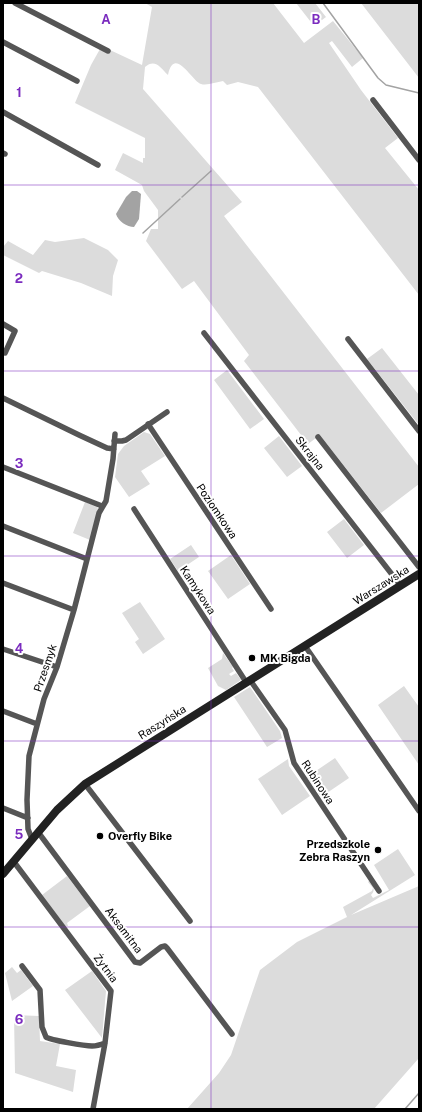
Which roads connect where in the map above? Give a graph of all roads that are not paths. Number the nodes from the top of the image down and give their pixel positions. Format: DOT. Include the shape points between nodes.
graph roads {
  1 [pos="15,3"];
  2 [pos="3,42"];
  3 [pos="108,51"];
  4 [pos="77,81"];
  5 [pos="373,100"];
  6 [pos="3,112"];
  7 [pos="419,160"];
  8 [pos="98,165"];
  9 [pos="3,324"];
  10 [pos="204,333"];
  11 [pos="348,339"];
  12 [pos="5,353"];
  13 [pos="3,398"];
  14 [pos="167,412"];
  15 [pos="148,424"];
  16 [pos="419,431"];
  17 [pos="115,434"];
  18 [pos="318,437"];
  19 [pos="114,441"];
  20 [pos="114,449"];
  21 [pos="3,467"];
  22 [pos="102,506"];
  23 [pos="134,509"];
  24 [pos="3,526"];
  25 [pos="87,559"];
  26 [pos="419,567"];
  27 [pos="419,574"];
  28 [pos="3,583"];
  29 [pos="401,586"];
  30 [pos="271,609"];
  31 [pos="74,610"];
  32 [pos="354,614"];
  33 [pos="305,646"];
  34 [pos="3,649"];
  35 [pos="57,667"];
  36 [pos="248,681"];
  37 [pos="3,712"];
  38 [pos="37,724"];
  39 [pos="85,784"];
  40 [pos="3,808"];
  41 [pos="419,811"];
  42 [pos="28,818"];
  43 [pos="38,832"];
  44 [pos="32,839"];
  45 [pos="14,862"];
  46 [pos="3,874"];
  47 [pos="379,891"];
  48 [pos="190,921"];
  49 [pos="22,966"];
  50 [pos="232,1034"];
  51 [pos="105,1043"];
  52 [pos="93,1109"];
  1 -- 3 [label="street"];
  2 -- 4 [label="street"];
  5 -- 7 [label="street"];
  6 -- 8 [label="street"];
  9 -- 12 [label="street" via="15,331"];
  10 -- 29 [label="street, Skrajna"];
  11 -- 16 [label="street"];
  13 -- 20 [label="street" via="107,448"];
  14 -- 15 [label="street"];
  15 -- 19 [label="street" via="123,441"];
  15 -- 30 [label="street, Poziomkowa"];
  17 -- 19 [label="street, Przesmyk"];
  18 -- 26 [label="street"];
  19 -- 20 [label="street, Przesmyk"];
  20 -- 22 [label="street, Przesmyk" via="106,501"];
  21 -- 22 [label="street"];
  22 -- 25 [label="street, Przesmyk"];
  23 -- 36 [label="street, Kamykowa"];
  24 -- 25 [label="street"];
  25 -- 31 [label="street, Przesmyk"];
  27 -- 29 [label="street, Warszawska"];
  28 -- 31 [label="street"];
  29 -- 32 [label="street, Warszawska"];
  31 -- 35 [label="street, Przesmyk"];
  32 -- 33 [label="street, Raszyńska"];
  33 -- 36 [label="street, Raszyńska"];
  33 -- 41 [label="street"];
  34 -- 35 [label="street"];
  35 -- 38 [label="street, Przesmyk"];
  36 -- 39 [label="street, Raszyńska"];
  36 -- 47 [label="street, Rubinowa" via="285,730 294,763"];
  37 -- 38 [label="street"];
  38 -- 42 [label="street, Przesmyk" via="29,756"];
  39 -- 43 [label="street, Raszyńska"];
  39 -- 48 [label="street"];
  40 -- 42 [label="street"];
  42 -- 44 [label="street, Przesmyk" via="28,829"];
  43 -- 44 [label="street, Raszyńska"];
  43 -- 50 [label="street, Aksamitna" via="135,962 140,963 163,946 167,948"];
  44 -- 45 [label="street, Raszyńska"];
  45 -- 46 [label="street, Raszyńska"];
  45 -- 51 [label="street, Żytnia" via="110,990"];
  49 -- 51 [label="street" via="40,990 43,1031 48,1039 90,1046"];
  51 -- 52 [label="street, Żytnia"];
}
